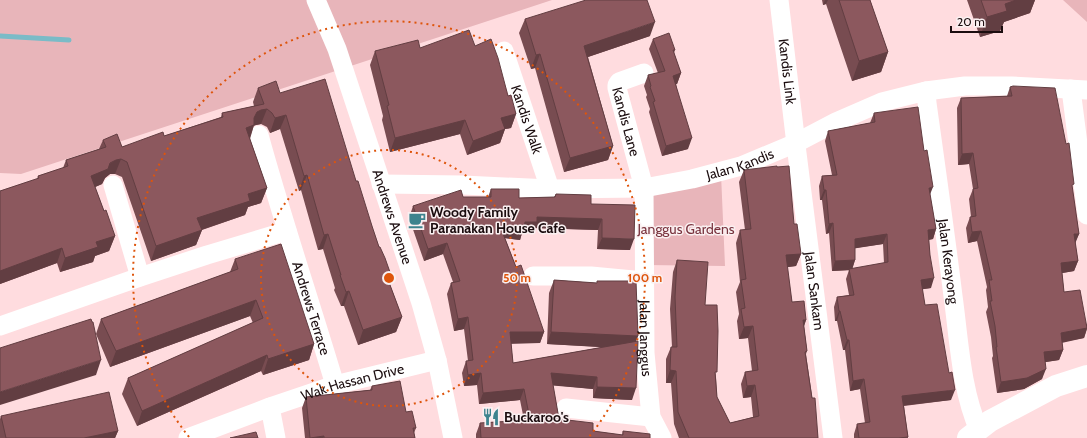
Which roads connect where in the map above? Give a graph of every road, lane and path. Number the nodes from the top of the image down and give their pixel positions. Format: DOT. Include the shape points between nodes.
graph roads {
  1 [pos="316,0"];
  2 [pos="779,0"];
  3 [pos="504,51"];
  4 [pos="644,73"];
  5 [pos="1079,89"];
  6 [pos="926,91"];
  7 [pos="259,135"];
  8 [pos="796,143"];
  9 [pos="382,184"];
  10 [pos="113,185"];
  11 [pos="644,188"];
  12 [pos="550,189"];
  13 [pos="1087,215"];
  14 [pos="287,231"];
  15 [pos="533,276"];
  16 [pos="140,277"];
  17 [pos="644,281"];
  18 [pos="0,326"];
  19 [pos="437,360"];
  20 [pos="1087,376"];
  21 [pos="335,385"];
  22 [pos="270,407"];
  23 [pos="566,408"];
  24 [pos="651,417"];
  25 [pos="973,434"];
  26 [pos="188,438"];
  27 [pos="276,438"];
  28 [pos="453,438"];
  29 [pos="662,438"];
  30 [pos="832,438"];
  1 -- 9 [label="street, Andrews Avenue" via="337,49"];
  2 -- 8 [label="street, Kandis Link"];
  3 -- 12 [label="street, Kandis Walk"];
  4 -- 11 [label="street, Kandis Lane" via="620,82 617,88"];
  5 -- 6 [label="street, Jalan Kandis" via="965,86"];
  5 -- 13 [label="street"];
  6 -- 8 [label="street, Jalan Kandis" via="882,102"];
  6 -- 25 [label="street, Jalan Kerayong" via="964,378 973,417"];
  7 -- 14 [label="street, Andrews Terrace"];
  8 -- 11 [label="street, Jalan Kandis" via="741,166"];
  8 -- 30 [label="street, Jalan Sankam"];
  9 -- 12 [label="street, Jalan Kandis"];
  9 -- 19 [label="street, Andrews Avenue"];
  10 -- 16 [label="street"];
  11 -- 12 [label="street, Jalan Kandis"];
  11 -- 17 [label="street, Jalan Janggus"];
  14 -- 16 [label="street"];
  14 -- 21 [label="street, Andrews Terrace"];
  15 -- 17 [label="street" via="591,276"];
  16 -- 18 [label="street"];
  17 -- 24 [label="street, Jalan Janggus" via="645,353"];
  19 -- 21 [label="street, Wak Hassan Drive"];
  19 -- 28 [label="street, Andrews Avenue"];
  20 -- 25 [label="street" via="1056,386"];
  21 -- 22 [label="street, Wak Hassan Drive"];
  22 -- 26 [label="street, Wak Hassan Drive"];
  22 -- 27 [label="street"];
  23 -- 24 [label="street"];
  24 -- 29 [label="street, Jalan Janggus"];
}
